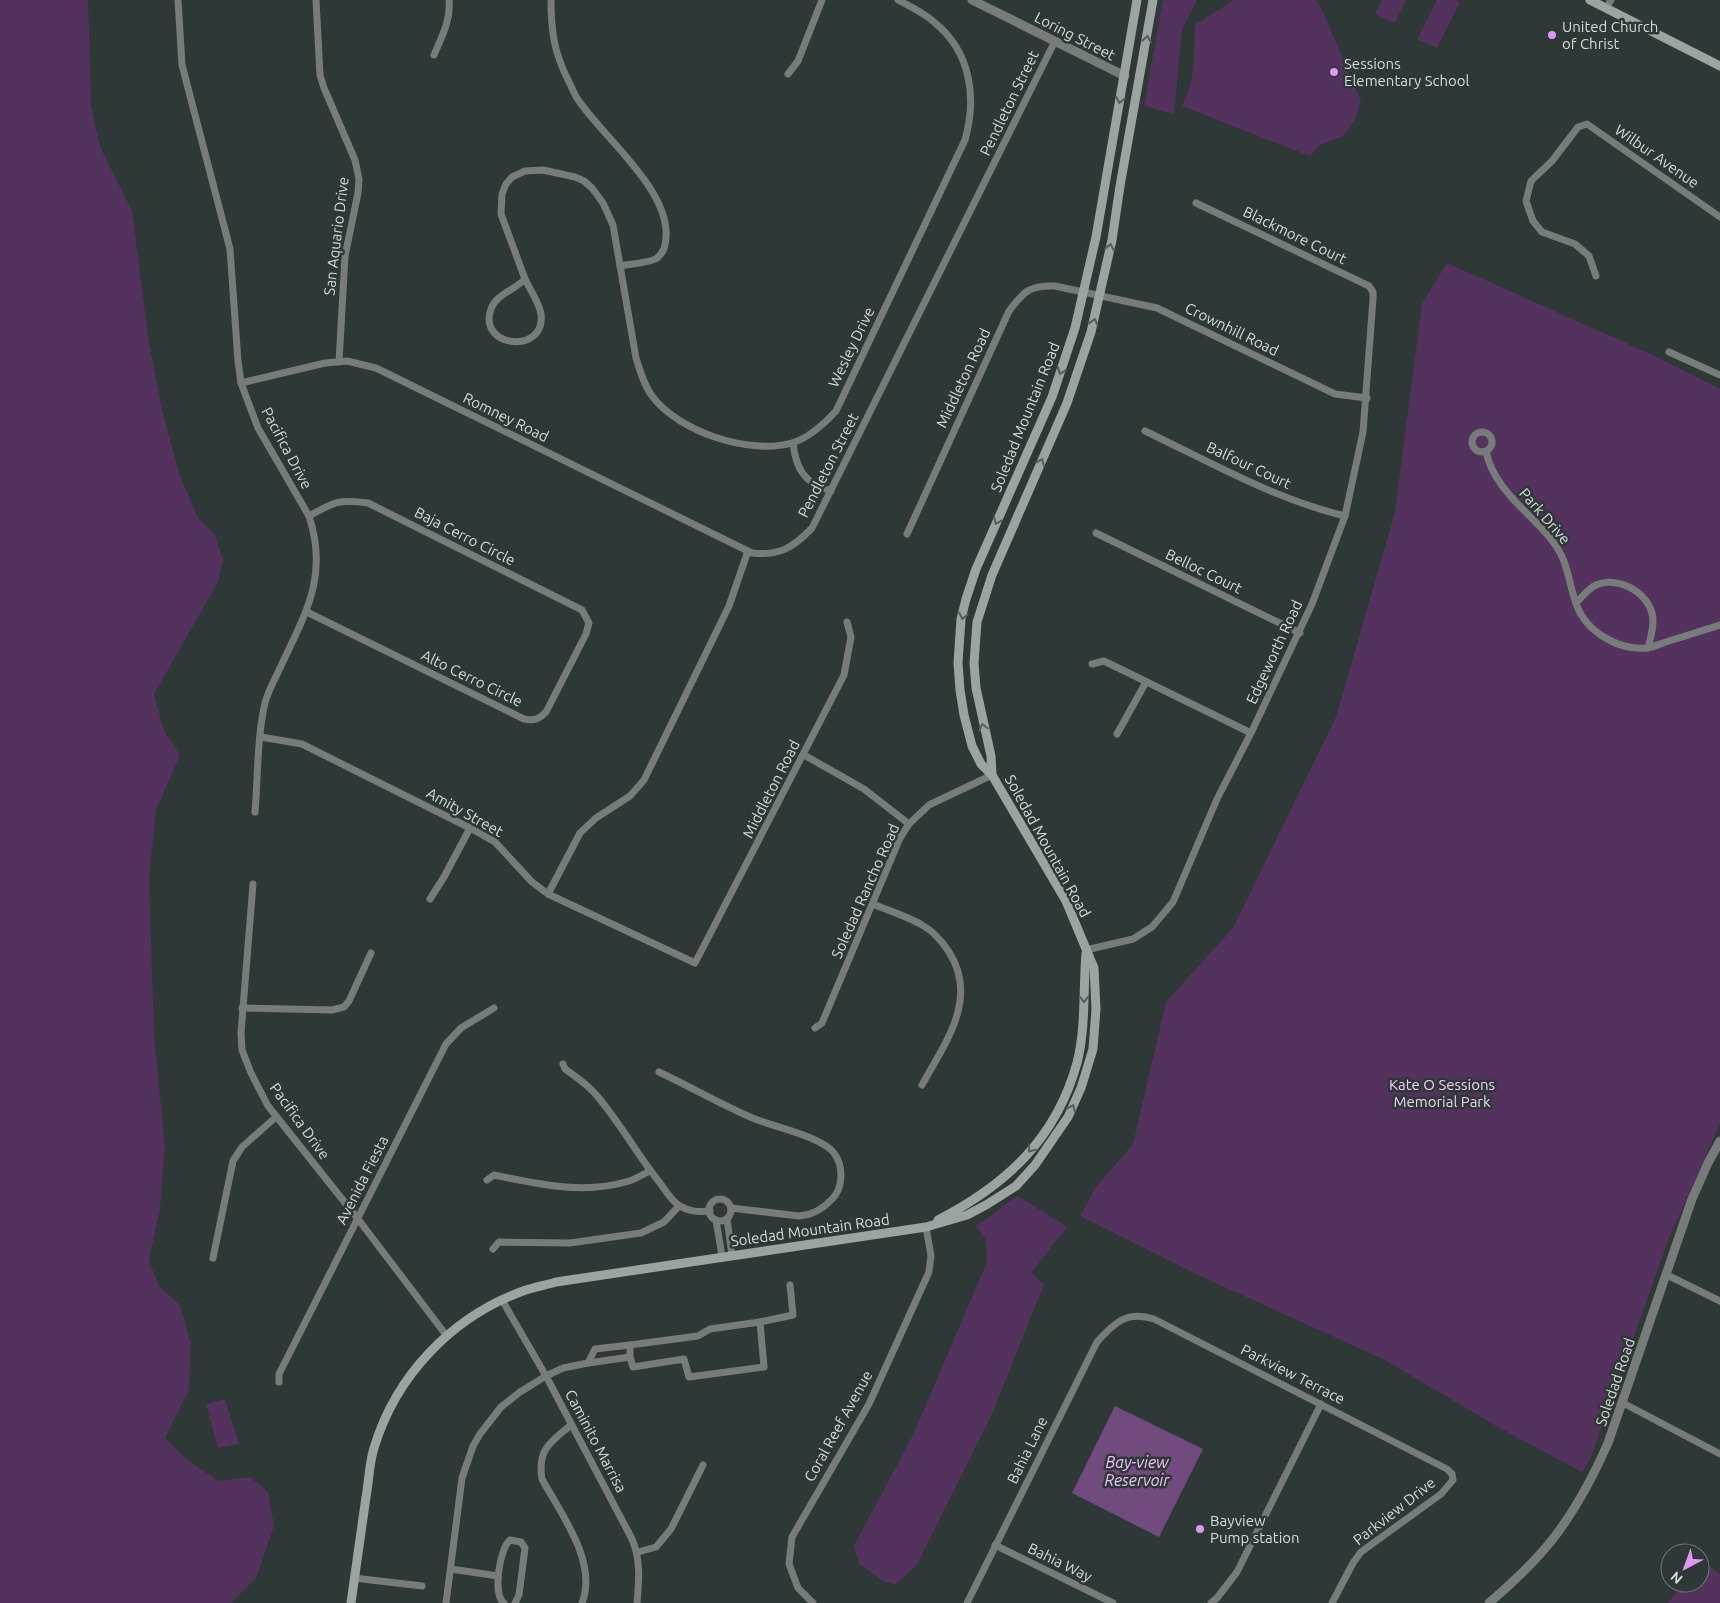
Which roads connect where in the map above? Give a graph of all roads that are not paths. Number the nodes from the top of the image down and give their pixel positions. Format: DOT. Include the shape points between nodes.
graph roads {
  1 [pos="178,0"];
  2 [pos="316,0"];
  3 [pos="449,0"];
  4 [pos="551,0"];
  5 [pos="822,0"];
  6 [pos="898,0"];
  7 [pos="972,0"];
  8 [pos="1137,0"];
  9 [pos="1153,0"];
  10 [pos="1590,0"];
  11 [pos="1608,4"];
  12 [pos="1055,41"];
  13 [pos="434,55"];
  14 [pos="1720,66"];
  15 [pos="788,74"];
  16 [pos="1124,76"];
  17 [pos="1140,78"];
  18 [pos="1196,203"];
  19 [pos="1720,217"];
  20 [pos="620,266"];
  21 [pos="1596,276"];
  22 [pos="525,279"];
  23 [pos="1083,291"];
  24 [pos="1100,294"];
  25 [pos="1373,299"];
  26 [pos="1669,352"];
  27 [pos="339,362"];
  28 [pos="1720,375"];
  29 [pos="241,382"];
  30 [pos="1367,398"];
  31 [pos="1145,431"];
  32 [pos="793,442"];
  33 [pos="1486,451"];
  34 [pos="831,491"];
  35 [pos="309,516"];
  36 [pos="1345,516"];
  37 [pos="907,534"];
  38 [pos="1096,534"];
  39 [pos="748,551"];
  40 [pos="1576,602"];
  41 [pos="306,612"];
  42 [pos="847,622"];
  43 [pos="1720,625"];
  44 [pos="1300,632"];
  45 [pos="586,634"];
  46 [pos="1648,648"];
  47 [pos="1092,664"];
  48 [pos="1146,682"];
  49 [pos="1251,733"];
  50 [pos="1117,734"];
  51 [pos="261,737"];
  52 [pos="804,756"];
  53 [pos="992,775"];
  54 [pos="255,812"];
  55 [pos="910,824"];
  56 [pos="470,828"];
  57 [pos="253,884"];
  58 [pos="548,894"];
  59 [pos="430,899"];
  60 [pos="873,904"];
  61 [pos="1086,950"];
  62 [pos="371,953"];
  63 [pos="695,963"];
  64 [pos="242,1008"];
  65 [pos="494,1008"];
  66 [pos="815,1028"];
  67 [pos="563,1064"];
  68 [pos="659,1072"];
  69 [pos="922,1084"];
  70 [pos="276,1117"];
  71 [pos="1720,1141"];
  72 [pos="650,1171"];
  73 [pos="487,1180"];
  74 [pos="680,1206"];
  75 [pos="731,1208"];
  76 [pos="710,1211"];
  77 [pos="727,1219"];
  78 [pos="358,1220"];
  79 [pos="716,1220"];
  80 [pos="926,1227"];
  81 [pos="493,1249"];
  82 [pos="727,1256"];
  83 [pos="213,1258"];
  84 [pos="1667,1275"];
  85 [pos="790,1285"];
  86 [pos="502,1300"];
  87 [pos="1720,1301"];
  88 [pos="1124,1318"];
  89 [pos="760,1322"];
  90 [pos="446,1335"];
  91 [pos="630,1345"];
  92 [pos="630,1357"];
  93 [pos="588,1362"];
  94 [pos="546,1376"];
  95 [pos="279,1382"];
  96 [pos="1623,1403"];
  97 [pos="1321,1404"];
  98 [pos="572,1425"];
  99 [pos="1720,1454"];
  100 [pos="703,1465"];
  101 [pos="1447,1469"];
  102 [pos="996,1545"];
  103 [pos="638,1552"];
  104 [pos="451,1569"];
  105 [pos="498,1576"];
  106 [pos="354,1578"];
  107 [pos="422,1586"];
  108 [pos="350,1603"];
  109 [pos="446,1603"];
  110 [pos="504,1603"];
  111 [pos="515,1603"];
  112 [pos="582,1603"];
  113 [pos="636,1603"];
  114 [pos="813,1603"];
  115 [pos="967,1603"];
  116 [pos="1113,1603"];
  117 [pos="1211,1603"];
  118 [pos="1332,1603"];
  119 [pos="1489,1603"];
  1 -- 29 [label="street, Pacifica Drive" via="182,65 230,248"];
  2 -- 27 [label="street, San Aquario Drive" via="320,75 355,160 359,179 345,256"];
  3 -- 13 [label="street" via="448,24"];
  4 -- 20 [label="street" via="554,46 578,100 645,180 658,199 667,229 665,249 656,259"];
  5 -- 15 [label="street" via="798,61"];
  6 -- 32 [label="street, Wesley Drive" via="936,23 958,48 970,81 971,120 965,140 836,411 806,436"];
  7 -- 12 [label="street, Loring Street"];
  8 -- 16 [label="main road, Soledad Mountain Road"];
  17 -- 9 [label="main road, Soledad Mountain Road, one-way"];
  10 -- 11 [label="main road"];
  11 -- 14 [label="main road"];
  12 -- 16 [label="street, Loring Street"];
  12 -- 34 [label="street, Pendleton Street"];
  16 -- 17 [label="street, Loring Street"];
  16 -- 23 [label="main road, Soledad Mountain Road, one-way" via="1096,237"];
  24 -- 17 [label="main road, Soledad Mountain Road, one-way"];
  18 -- 25 [label="street, Blackmore Court" via="1369,286"];
  19 -- 21 [label="street, Wilbur Avenue" via="1587,124 1578,127 1552,161 1531,181 1526,201 1533,221 1542,232 1575,244 1589,256"];
  20 -- 22 [label="street, Wesley Drive" via="613,225 592,188 576,177 543,170 525,171 506,184 501,214"];
  20 -- 32 [label="street, Wesley Drive" via="636,358 653,397 673,417 703,434 764,446"];
  22 -- 22 [label="street" via="494,301 491,309 489,317 495,333 508,342 528,339 540,325 539,308"];
  23 -- 24 [label="street, Crownhill Road"];
  23 -- 37 [label="street, Middleton Road" via="1043,285 1028,290 1009,311"];
  23 -- 53 [label="main road, Soledad Mountain Road, one-way" via="1076,328 1052,397 976,569 962,619 958,663 964,715 972,746 981,764"];
  24 -- 30 [label="street, Crownhill Road" via="1157,308 1335,394"];
  53 -- 24 [label="main road, Soledad Mountain Road, one-way" via="976,688 977,622 992,575 1067,403"];
  25 -- 30 [label="street, Edgeworth Road"];
  26 -- 28 [label="street"];
  27 -- 29 [label="street, Romney Road"];
  27 -- 39 [label="street, Romney Road" via="376,368"];
  29 -- 35 [label="street, Pacifica Drive" via="258,428"];
  30 -- 36 [label="street, Edgeworth Road"];
  31 -- 36 [label="street, Balfour Court" via="1285,498"];
  32 -- 34 [label="street" via="795,460 802,473 808,480"];
  33 -- 40 [label="street, Park Drive" via="1488,463 1507,492 1562,555"];
  34 -- 39 [label="street, Pendleton Street" via="812,528 798,542 764,554"];
  35 -- 41 [label="street, Pacifica Drive" via="317,564"];
  35 -- 45 [label="street, Baja Cerro Circle" via="330,504 347,500 368,503 582,610 589,623"];
  36 -- 44 [label="street, Edgeworth Road"];
  38 -- 44 [label="street, Belloc Court"];
  39 -- 58 [label="street" via="729,606 644,780 630,796 596,818 580,833"];
  40 -- 46 [label="street, Park Drive" via="1586,622 1601,635 1622,645"];
  40 -- 46 [label="street" via="1596,585 1627,585 1644,599 1652,612"];
  41 -- 45 [label="street, Alto Cerro Circle" via="524,719 534,720 546,712"];
  41 -- 51 [label="street, Pacifica Drive" via="265,701"];
  42 -- 52 [label="street, Middleton Road" via="851,637 844,676"];
  43 -- 46 [label="street, Park Drive"];
  44 -- 49 [label="street, Edgeworth Road"];
  47 -- 48 [label="street" via="1104,661"];
  48 -- 49 [label="street"];
  48 -- 50 [label="street"];
  49 -- 61 [label="street, Edgeworth Road" via="1217,799 1172,902 1152,927 1133,939"];
  51 -- 54 [label="street, Pacifica Drive"];
  51 -- 56 [label="street, Amity Street" via="302,744"];
  52 -- 55 [label="street" via="864,789"];
  52 -- 63 [label="street, Middleton Road"];
  53 -- 55 [label="street, Soledad Rancho Road" via="929,805"];
  53 -- 61 [label="main road, Soledad Mountain Road" via="1066,901"];
  55 -- 60 [label="street, Soledad Rancho Road" via="900,838"];
  56 -- 58 [label="street, Amity Street" via="495,842 532,882"];
  56 -- 59 [label="street"];
  57 -- 64 [label="street, Pacifica Drive"];
  58 -- 63 [label="street, Amity Street"];
  60 -- 66 [label="street, Soledad Rancho Road" via="822,1022"];
  60 -- 69 [label="street" via="922,925 942,940 954,959 961,982 959,1011 953,1028"];
  61 -- 80 [label="main road, one-way" via="1084,1013 1077,1062 1054,1115 1026,1157 1007,1176 985,1193"];
  80 -- 61 [label="main road, Soledad Mountain Road, one-way" via="967,1215 1016,1186 1068,1118 1092,1049 1096,1009 1094,968"];
  62 -- 64 [label="street" via="344,1006 332,1010"];
  64 -- 70 [label="street, Pacifica Drive" via="242,1050 250,1073"];
  65 -- 78 [label="street, Avenida Fiesta" via="460,1028 446,1044"];
  67 -- 72 [label="street" via="602,1101"];
  68 -- 75 [label="street" via="754,1118 822,1143 834,1154 840,1166 840,1183 835,1196 823,1209 807,1216"];
  70 -- 78 [label="street, Pacifica Drive"];
  70 -- 83 [label="street" via="242,1147 233,1161"];
  71 -- 84 [label="street, Soledad Road" via="1692,1200"];
  72 -- 73 [label="street" via="630,1181 582,1188 545,1186 494,1175"];
  72 -- 74 [label="street"];
  74 -- 76 [label="street" via="700,1212"];
  74 -- 81 [label="street" via="664,1222 640,1234 570,1243 499,1242"];
  75 -- 76 [label="street" via="725,1200 717,1199 711,1204"];
  75 -- 77 [label="street"];
  76 -- 79 [label="street"];
  77 -- 79 [label="street"];
  77 -- 82 [label="street"];
  78 -- 90 [label="street, Pacifica Drive"];
  78 -- 95 [label="street, Avenida Fiesta" via="279,1374"];
  79 -- 82 [label="street"];
  80 -- 82 [label="main road, Soledad Mountain Road"];
  80 -- 114 [label="street, Coral Reef Avenue" via="931,1256 929,1272 869,1404 792,1537 789,1564 798,1588"];
  82 -- 86 [label="main road, Soledad Mountain Road" via="556,1282"];
  84 -- 87 [label="street"];
  84 -- 96 [label="street, Soledad Road"];
  85 -- 89 [label="street" via="793,1315"];
  86 -- 90 [label="main road, Soledad Mountain Road" via="470,1317"];
  86 -- 94 [label="street, Caminito Marrisa"];
  88 -- 97 [label="street, Parkview Terrace" via="1144,1316 1154,1319"];
  88 -- 102 [label="street, Bahia Lane" via="1097,1342"];
  89 -- 91 [label="street" via="710,1329 698,1336"];
  89 -- 92 [label="street" via="764,1367 689,1377 684,1359 633,1367"];
  90 -- 106 [label="main road, Soledad Mountain Road" via="426,1355 392,1402 374,1449"];
  91 -- 92 [label="street"];
  91 -- 93 [label="street" via="595,1350"];
  92 -- 93 [label="street"];
  93 -- 94 [label="street" via="562,1368"];
  94 -- 98 [label="street, Caminito Marrisa"];
  94 -- 104 [label="street" via="502,1408 473,1446 462,1478"];
  96 -- 99 [label="street"];
  96 -- 119 [label="street, Soledad Road" via="1601,1460 1573,1510 1552,1541"];
  97 -- 101 [label="street, Parkview Terrace"];
  97 -- 117 [label="street" via="1237,1572"];
  98 -- 103 [label="street, Caminito Marrisa"];
  98 -- 112 [label="street" via="548,1444 540,1469 542,1479 580,1549 586,1571"];
  100 -- 103 [label="street" via="671,1530 656,1547"];
  101 -- 118 [label="street, Parkview Drive" via="1453,1480 1441,1494 1361,1552"];
  102 -- 115 [label="street, Bahia Lane"];
  102 -- 116 [label="street, Bahia Way"];
  103 -- 113 [label="street, Caminito Marrisa"];
  104 -- 105 [label="street"];
  104 -- 109 [label="street"];
  105 -- 110 [label="street" via="498,1593"];
  105 -- 111 [label="street" via="505,1544 510,1540 522,1542 525,1548 519,1595"];
  106 -- 107 [label="street"];
  106 -- 108 [label="main road, Soledad Mountain Road"];
}
